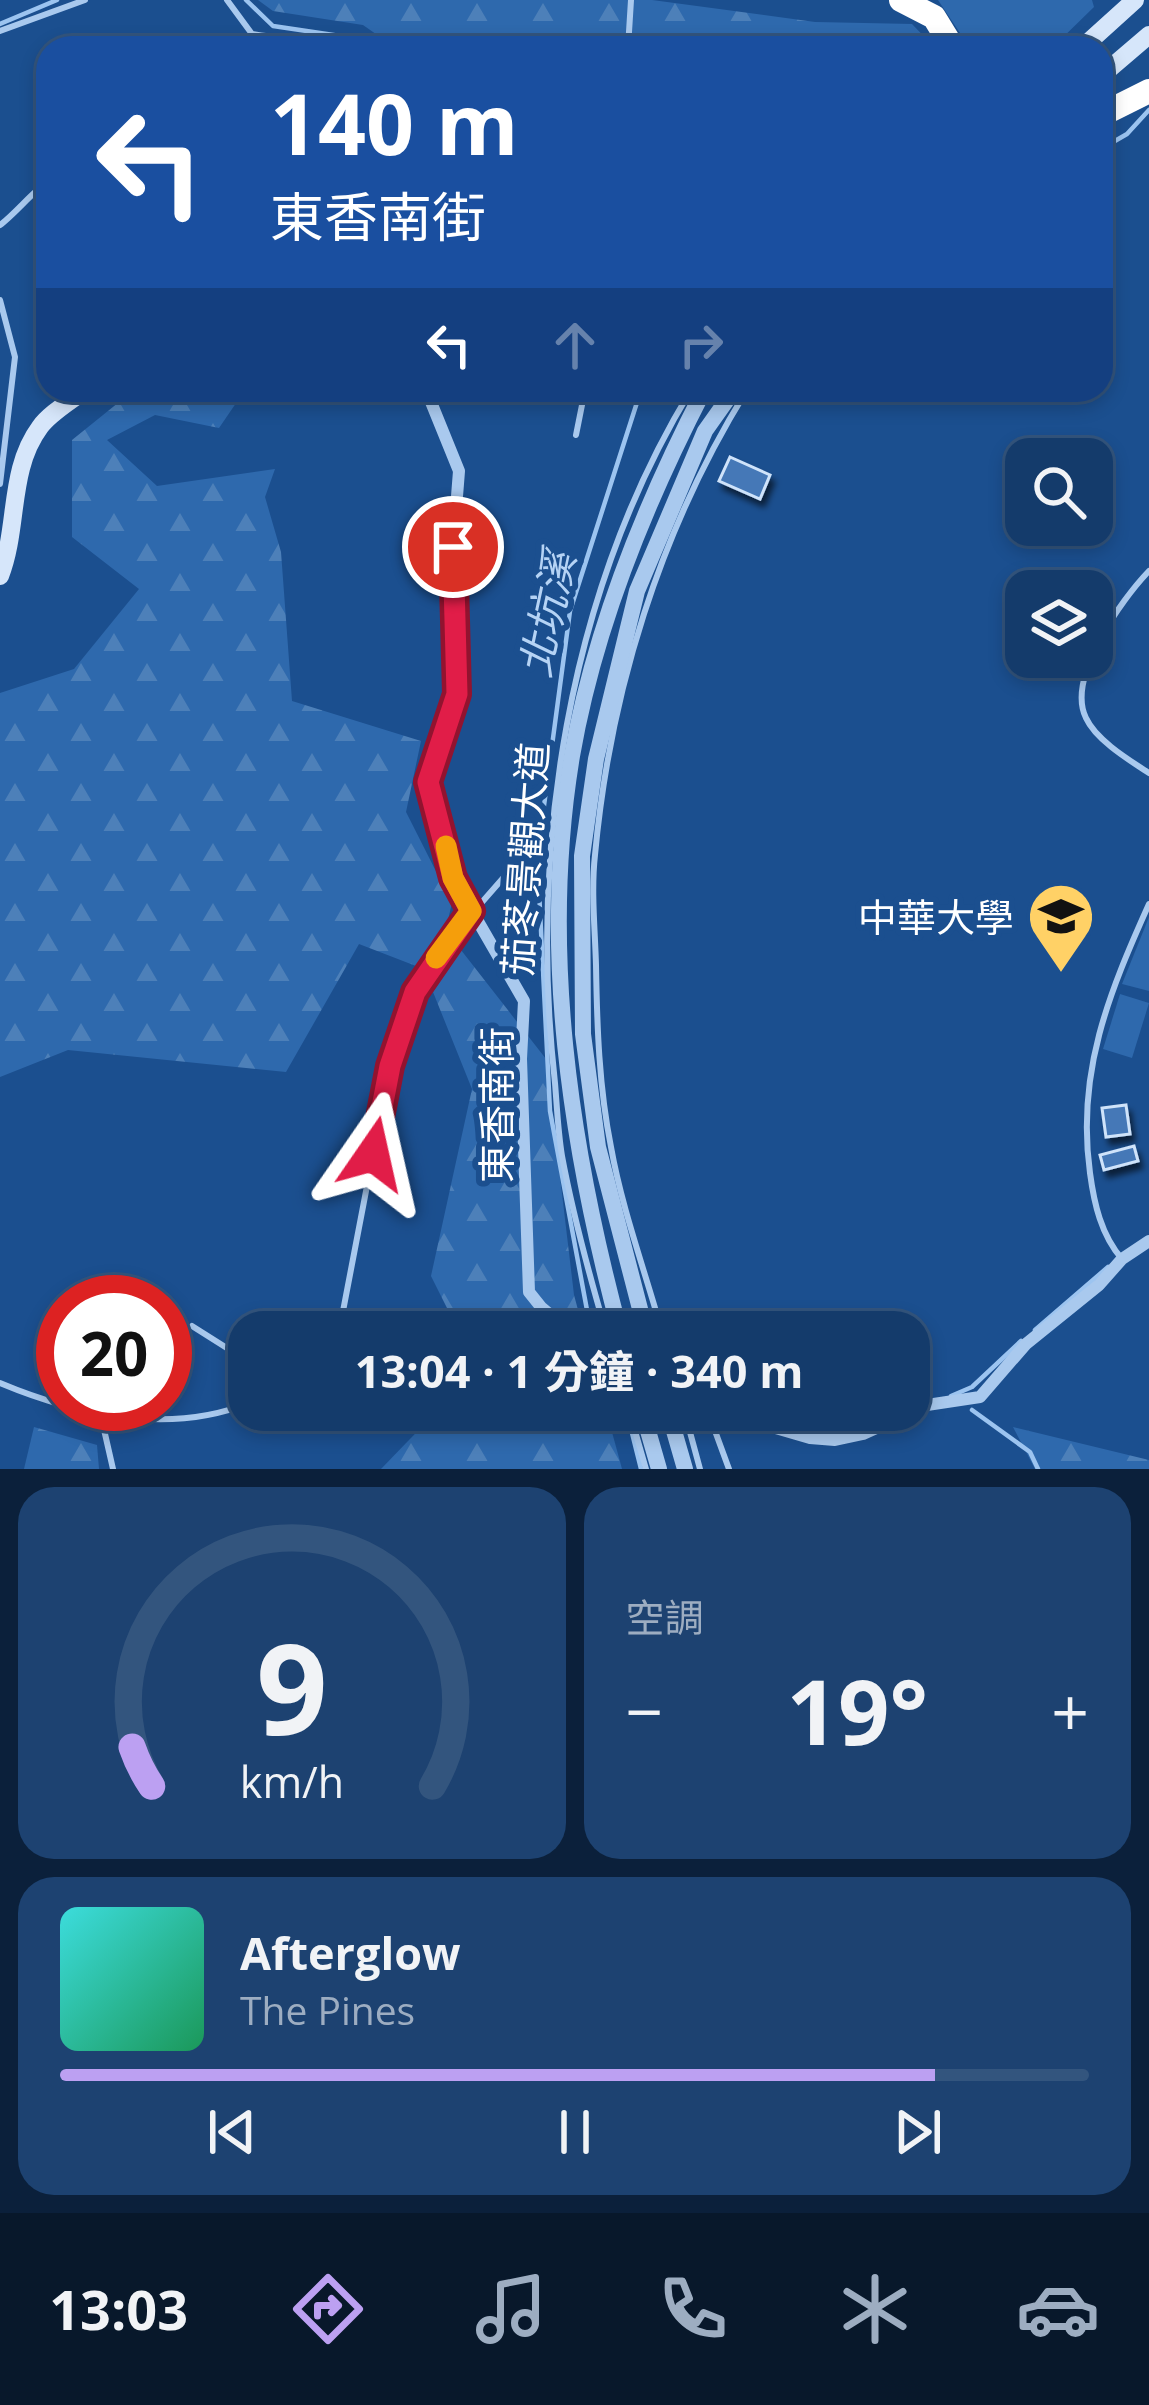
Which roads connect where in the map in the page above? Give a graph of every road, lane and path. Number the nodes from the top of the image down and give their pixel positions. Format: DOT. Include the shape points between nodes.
graph roads {
  1 [pos="86,0"];
  2 [pos="227,0"];
  3 [pos="631,0"];
  4 [pos="901,0"];
  5 [pos="1135,0"];
  6 [pos="0,31"];
  7 [pos="1149,35"];
  8 [pos="261,36"];
  9 [pos="629,36"];
  10 [pos="946,36"];
  11 [pos="1095,36"];
  12 [pos="1113,66"];
  13 [pos="1149,91"];
  14 [pos="1113,110"];
  15 [pos="36,190"];
  16 [pos="0,225"];
  17 [pos="0,303"];
  18 [pos="69,402"];
  19 [pos="431,402"];
  20 [pos="583,402"];
  21 [pos="684,402"];
  22 [pos="698,402"];
  23 [pos="726,402"];
  24 [pos="739,402"];
  25 [pos="4,434"];
  26 [pos="576,434"];
  27 [pos="714,442"];
  28 [pos="0,484"];
  29 [pos="662,528"];
  30 [pos="1149,571"];
  31 [pos="0,576"];
  32 [pos="600,645"];
  33 [pos="571,709"];
  34 [pos="1149,773"];
  35 [pos="557,853"];
  36 [pos="588,858"];
  37 [pos="1149,904"];
  38 [pos="471,911"];
  39 [pos="597,1034"];
  40 [pos="590,1080"];
  41 [pos="1149,1241"];
  42 [pos="1122,1259"];
  43 [pos="637,1269"];
  44 [pos="598,1280"];
  45 [pos="343,1311"];
  46 [pos="549,1311"];
  47 [pos="603,1311"];
  48 [pos="611,1311"];
  49 [pos="643,1311"];
  50 [pos="654,1311"];
  51 [pos="192,1326"];
  52 [pos="228,1349"];
  53 [pos="0,1383"];
  54 [pos="36,1398"];
  55 [pos="930,1405"];
  56 [pos="228,1411"];
  57 [pos="192,1419"];
  58 [pos="104,1431"];
  59 [pos="635,1431"];
  60 [pos="648,1431"];
  61 [pos="674,1431"];
  62 [pos="690,1431"];
  63 [pos="715,1431"];
  64 [pos="786,1431"];
  65 [pos="870,1431"];
  66 [pos="113,1469"];
  67 [pos="646,1469"];
  68 [pos="659,1469"];
  69 [pos="686,1469"];
  70 [pos="700,1469"];
  71 [pos="729,1469"];
  1 -- 6 [label="lane"];
  2 -- 8 [label="lane"];
  3 -- 9 [label="lane"];
  4 -- 10 [label="highway" via="934,17"];
  5 -- 11 [label="main road"];
  7 -- 12 [label="main road"];
  13 -- 14 [label="highway"];
  15 -- 16 [label="lane"];
  17 -- 25 [label="lane" via="15,357"];
  18 -- 31 [label="main road" via="41,424 20,464"];
  19 -- 38 [label="street, 東香南街" via="459,471 457,694 428,782 453,878"];
  20 -- 26 [label="lane"];
  21 -- 33 [label="lane, 茄苳景觀大道" via="624,528"];
  22 -- 32 [label="street, 茄苳景觀大道" via="644,518"];
  23 -- 29 [label="street, 茄苳景觀大道"];
  24 -- 27 [label="lane, 茄苳景觀大道"];
  25 -- 28 [label="lane"];
  27 -- 29 [label="lane"];
  27 -- 36 [label="lane, 茄苳景觀大道" via="627,669"];
  29 -- 36 [label="street, 茄苳景觀大道" via="616,664 596,759"];
  30 -- 34 [label="lane" via="1099,644 1079,701 1088,724"];
  32 -- 33 [label="lane"];
  32 -- 35 [label="street, 茄苳景觀大道"];
  33 -- 35 [label="lane, 茄苳景觀大道"];
  35 -- 38 [label="lane" via="511,869"];
  35 -- 44 [label="street, 茄苳景觀大道" via="562,1021"];
  36 -- 39 [label="lane, 茄苳景觀大道"];
  36 -- 40 [label="street, 茄苳景觀大道"];
  37 -- 42 [label="lane" via="1117,976 1088,1079 1095,1206"];
  38 -- 45 [label="lane" via="415,992 390,1066"];
  38 -- 46 [label="street, 東香南街" via="524,1001 529,1292"];
  39 -- 40 [label="lane"];
  39 -- 43 [label="lane, 茄苳景觀大道"];
  40 -- 43 [label="street, 茄苳景觀大道" via="598,1147"];
  41 -- 42 [label="street"];
  42 -- 55 [label="street" via="980,1397"];
  43 -- 49 [label="street"];
  43 -- 50 [label="lane"];
  44 -- 47 [label="lane"];
  44 -- 48 [label="street, 茄苳景觀大道"];
  51 -- 52 [label="lane"];
  53 -- 54 [label="lane"];
  56 -- 57 [label="lane"];
  58 -- 66 [label="lane"];
  59 -- 67 [label="lane"];
  60 -- 68 [label="street"];
  61 -- 69 [label="street"];
  62 -- 70 [label="lane, bridge"];
  63 -- 71 [label="lane"];
  64 -- 65 [label="street" via="836,1440"];
}
